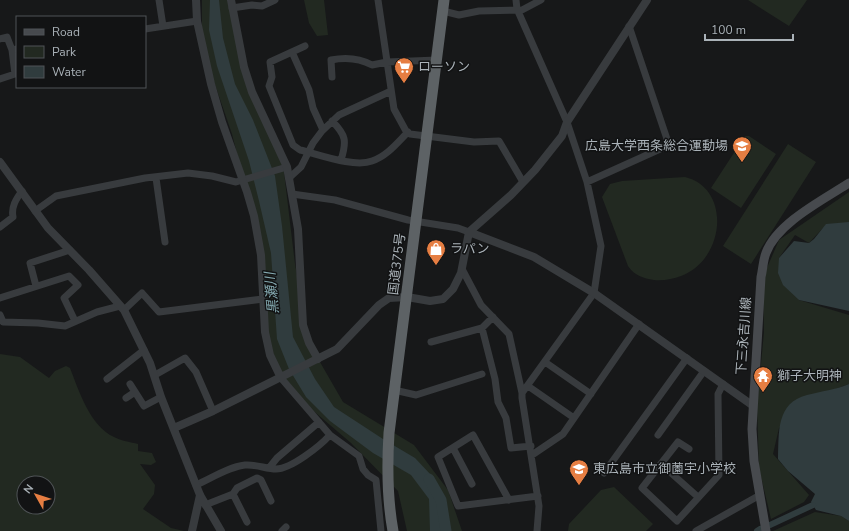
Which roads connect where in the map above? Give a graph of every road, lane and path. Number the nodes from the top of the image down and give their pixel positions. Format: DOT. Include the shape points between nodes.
graph roads {
  1 [pos="159,0"];
  2 [pos="196,0"];
  3 [pos="275,0"];
  4 [pos="378,0"];
  5 [pos="444,0"];
  6 [pos="516,0"];
  7 [pos="541,0"];
  8 [pos="647,0"];
  9 [pos="231,4"];
  10 [pos="517,9"];
  11 [pos="443,12"];
  12 [pos="198,21"];
  13 [pos="163,26"];
  14 [pos="629,26"];
  15 [pos="146,29"];
  16 [pos="0,39"];
  17 [pos="305,46"];
  18 [pos="14,50"];
  19 [pos="292,52"];
  20 [pos="437,60"];
  21 [pos="387,62"];
  22 [pos="332,77"];
  23 [pos="0,79"];
  24 [pos="391,91"];
  25 [pos="332,121"];
  26 [pos="567,122"];
  27 [pos="323,130"];
  28 [pos="408,132"];
  29 [pos="428,136"];
  30 [pos="309,152"];
  31 [pos="341,160"];
  32 [pos="0,162"];
  33 [pos="285,168"];
  34 [pos="156,178"];
  35 [pos="289,178"];
  36 [pos="244,179"];
  37 [pos="523,182"];
  38 [pos="587,182"];
  39 [pos="849,183"];
  40 [pos="22,191"];
  41 [pos="292,194"];
  42 [pos="36,211"];
  43 [pos="416,222"];
  44 [pos="0,227"];
  45 [pos="469,232"];
  46 [pos="165,242"];
  47 [pos="70,250"];
  48 [pos="462,268"];
  49 [pos="36,286"];
  50 [pos="594,293"];
  51 [pos="407,297"];
  52 [pos="0,298"];
  53 [pos="262,299"];
  54 [pos="122,308"];
  55 [pos="0,315"];
  56 [pos="493,317"];
  57 [pos="75,321"];
  58 [pos="639,324"];
  59 [pos="482,328"];
  60 [pos="431,342"];
  61 [pos="144,350"];
  62 [pos="686,358"];
  63 [pos="318,359"];
  64 [pos="545,362"];
  65 [pos="704,371"];
  66 [pos="482,374"];
  67 [pos="155,375"];
  68 [pos="281,378"];
  69 [pos="108,379"];
  70 [pos="130,384"];
  71 [pos="723,384"];
  72 [pos="528,386"];
  73 [pos="394,390"];
  74 [pos="135,392"];
  75 [pos="522,393"];
  76 [pos="591,394"];
  77 [pos="161,397"];
  78 [pos="126,398"];
  79 [pos="752,405"];
  80 [pos="213,411"];
  81 [pos="574,418"];
  82 [pos="319,422"];
  83 [pos="174,428"];
  84 [pos="330,435"];
  85 [pos="658,435"];
  86 [pos="531,446"];
  87 [pos="453,448"];
  88 [pos="689,449"];
  89 [pos="532,455"];
  90 [pos="660,464"];
  91 [pos="269,468"];
  92 [pos="604,473"];
  93 [pos="472,484"];
  94 [pos="196,485"];
  95 [pos="234,494"];
  96 [pos="200,495"];
  97 [pos="760,495"];
  98 [pos="538,496"];
  99 [pos="698,497"];
  100 [pos="509,500"];
  101 [pos="271,501"];
  102 [pos="205,505"];
  103 [pos="383,506"];
  104 [pos="247,522"];
  105 [pos="192,531"];
  106 [pos="221,531"];
  107 [pos="380,531"];
  108 [pos="393,531"];
  109 [pos="538,531"];
  110 [pos="696,531"];
  111 [pos="766,531"];
  1 -- 13 [label="street"];
  2 -- 12 [label="street"];
  3 -- 9 [label="street" via="262,6"];
  4 -- 21 [label="street"];
  5 -- 11 [label="highway, 国道375号"];
  6 -- 10 [label="street"];
  7 -- 10 [label="street" via="522,10"];
  8 -- 14 [label="street"];
  9 -- 33 [label="street" via="252,92"];
  10 -- 11 [label="street" via="460,15"];
  10 -- 26 [label="street"];
  11 -- 20 [label="highway, 国道375号"];
  12 -- 13 [label="street"];
  12 -- 36 [label="street" via="212,90"];
  13 -- 15 [label="street"];
  14 -- 26 [label="street"];
  14 -- 38 [label="street" via="670,145"];
  16 -- 18 [label="street" via="7,37"];
  17 -- 19 [label="street"];
  18 -- 23 [label="street" via="15,74"];
  19 -- 27 [label="street"];
  19 -- 30 [label="street" via="270,62 272,77 269,86 293,145"];
  20 -- 21 [label="street"];
  20 -- 29 [label="highway, 国道375号"];
  21 -- 22 [label="street" via="372,65 361,59 331,60"];
  21 -- 24 [label="street"];
  24 -- 25 [label="street" via="339,115"];
  24 -- 28 [label="street" via="394,109"];
  25 -- 27 [label="street"];
  25 -- 31 [label="street" via="345,137"];
  26 -- 37 [label="street" via="562,136"];
  26 -- 38 [label="street"];
  27 -- 30 [label="street"];
  28 -- 29 [label="street"];
  28 -- 31 [label="street" via="388,152 372,162 356,163"];
  29 -- 37 [label="street" via="474,142 499,141"];
  29 -- 43 [label="highway, 国道375号"];
  30 -- 31 [label="street"];
  30 -- 35 [label="street" via="301,167"];
  32 -- 40 [label="street"];
  33 -- 35 [label="street"];
  33 -- 36 [label="street"];
  34 -- 36 [label="street" via="188,173 236,182"];
  34 -- 42 [label="street" via="56,196"];
  34 -- 46 [label="street"];
  35 -- 41 [label="street"];
  36 -- 53 [label="street" via="261,255"];
  37 -- 45 [label="street"];
  38 -- 50 [label="street" via="601,246"];
  39 -- 79 [label="main road, 下三永吉川線" via="788,224 775,236 765,254 761,277 759,338"];
  40 -- 42 [label="street"];
  40 -- 44 [label="street" via="15,200 13,217"];
  41 -- 43 [label="street" via="335,200"];
  41 -- 63 [label="street" via="298,229 303,325"];
  42 -- 47 [label="street" via="48,228"];
  43 -- 45 [label="street"];
  43 -- 51 [label="highway, 国道375号"];
  45 -- 48 [label="street"];
  45 -- 50 [label="street" via="534,257"];
  47 -- 49 [label="street" via="30,263"];
  47 -- 54 [label="street"];
  48 -- 51 [label="street" via="453,289 443,299 430,301"];
  48 -- 56 [label="street" via="481,305"];
  49 -- 52 [label="street"];
  49 -- 57 [label="street" via="69,276 78,285 64,298"];
  50 -- 58 [label="street"];
  50 -- 64 [label="street"];
  51 -- 63 [label="street" via="389,298 379,305 337,349"];
  51 -- 73 [label="highway, 国道375号"];
  53 -- 54 [label="street" via="159,312 142,293"];
  53 -- 68 [label="street" via="270,355"];
  54 -- 57 [label="street" via="97,312"];
  54 -- 61 [label="street"];
  55 -- 57 [label="street" via="3,322 65,326"];
  56 -- 59 [label="street"];
  56 -- 75 [label="street" via="510,334"];
  58 -- 62 [label="street"];
  58 -- 76 [label="street"];
  59 -- 60 [label="street"];
  59 -- 86 [label="street" via="498,402 506,418 511,448"];
  61 -- 67 [label="street"];
  61 -- 69 [label="street"];
  62 -- 65 [label="street"];
  62 -- 92 [label="street"];
  63 -- 68 [label="street"];
  64 -- 72 [label="street"];
  64 -- 76 [label="street"];
  65 -- 71 [label="street"];
  65 -- 85 [label="street"];
  66 -- 73 [label="street" via="416,396"];
  67 -- 77 [label="street"];
  67 -- 80 [label="street" via="185,358 196,372"];
  68 -- 80 [label="street"];
  68 -- 82 [label="street"];
  70 -- 74 [label="street"];
  71 -- 79 [label="street"];
  71 -- 99 [label="street" via="718,394 719,475"];
  72 -- 75 [label="street"];
  72 -- 81 [label="street"];
  73 -- 103 [label="highway, 国道375号"];
  74 -- 77 [label="street" via="144,406"];
  74 -- 78 [label="street"];
  75 -- 86 [label="street"];
  76 -- 81 [label="street"];
  77 -- 83 [label="street"];
  79 -- 97 [label="main road, 下三永吉川線" via="754,461"];
  80 -- 83 [label="street"];
  81 -- 89 [label="street" via="563,434"];
  82 -- 84 [label="street"];
  82 -- 91 [label="street"];
  83 -- 94 [label="street"];
  84 -- 91 [label="street" via="323,443 294,463 283,468"];
  84 -- 103 [label="street" via="359,456 363,469 376,480"];
  86 -- 89 [label="street"];
  87 -- 93 [label="street"];
  87 -- 100 [label="street" via="473,435"];
  87 -- 100 [label="street" via="438,457 458,506"];
  88 -- 90 [label="street" via="678,442"];
  89 -- 98 [label="street"];
  90 -- 99 [label="street"];
  90 -- 99 [label="street" via="642,488 677,521"];
  91 -- 94 [label="street" via="247,465 235,467"];
  94 -- 96 [label="street"];
  95 -- 101 [label="street" via="237,488 257,478 261,480"];
  95 -- 102 [label="street"];
  95 -- 104 [label="street"];
  96 -- 102 [label="street"];
  96 -- 105 [label="street"];
  97 -- 110 [label="street"];
  97 -- 111 [label="main road, 下三永吉川線"];
  98 -- 100 [label="street"];
  98 -- 109 [label="street"];
  102 -- 106 [label="street"];
  103 -- 107 [label="street"];
  103 -- 108 [label="highway, 国道375号"];
}
